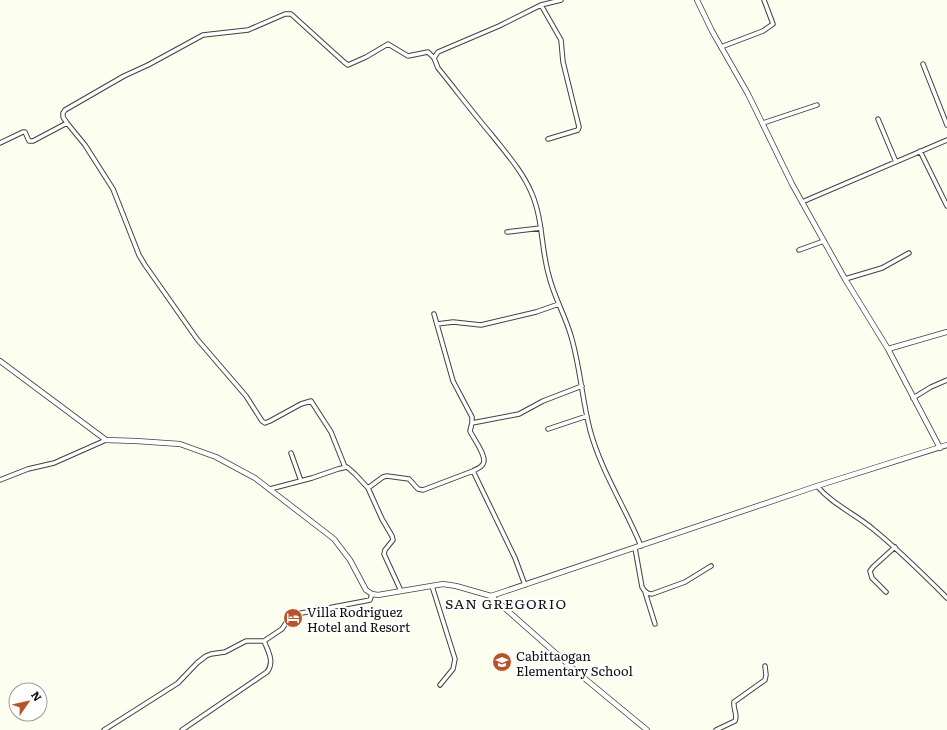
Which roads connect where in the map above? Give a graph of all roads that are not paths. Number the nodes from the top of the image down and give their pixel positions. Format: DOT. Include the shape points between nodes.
graph roads {
  1 [pos="561,0"];
  2 [pos="697,0"];
  3 [pos="764,0"];
  4 [pos="541,5"];
  5 [pos="720,47"];
  6 [pos="434,58"];
  7 [pos="923,64"];
  8 [pos="817,105"];
  9 [pos="878,119"];
  10 [pos="67,123"];
  11 [pos="763,123"];
  12 [pos="947,125"];
  13 [pos="548,139"];
  14 [pos="947,140"];
  15 [pos="0,144"];
  16 [pos="920,151"];
  17 [pos="896,162"];
  18 [pos="802,202"];
  19 [pos="947,206"];
  20 [pos="541,228"];
  21 [pos="507,232"];
  22 [pos="824,242"];
  23 [pos="799,250"];
  24 [pos="909,253"];
  25 [pos="845,279"];
  26 [pos="559,304"];
  27 [pos="434,314"];
  28 [pos="437,324"];
  29 [pos="947,332"];
  30 [pos="888,349"];
  31 [pos="0,361"];
  32 [pos="947,380"];
  33 [pos="582,386"];
  34 [pos="913,398"];
  35 [pos="587,416"];
  36 [pos="472,423"];
  37 [pos="548,429"];
  38 [pos="106,440"];
  39 [pos="947,445"];
  40 [pos="940,448"];
  41 [pos="291,453"];
  42 [pos="345,467"];
  43 [pos="472,472"];
  44 [pos="0,480"];
  45 [pos="301,481"];
  46 [pos="817,486"];
  47 [pos="368,488"];
  48 [pos="270,489"];
  49 [pos="641,546"];
  50 [pos="895,547"];
  51 [pos="635,548"];
  52 [pos="711,566"];
  53 [pos="525,585"];
  54 [pos="432,586"];
  55 [pos="401,591"];
  56 [pos="645,592"];
  57 [pos="886,592"];
  58 [pos="372,594"];
  59 [pos="491,596"];
  60 [pos="947,598"];
  61 [pos="655,624"];
  62 [pos="264,641"];
  63 [pos="765,666"];
  64 [pos="440,685"];
  65 [pos="104,730"];
  66 [pos="182,730"];
  67 [pos="647,730"];
  68 [pos="716,730"];
  1 -- 4 [label="street"];
  2 -- 5 [label="street"];
  3 -- 5 [label="street" via="774,24"];
  4 -- 6 [label="street" via="438,52"];
  4 -- 13 [label="street" via="561,40 579,127 578,130"];
  5 -- 11 [label="street"];
  6 -- 10 [label="street" via="428,52 408,56 388,44 351,65 346,64 291,14 285,14 248,30 203,35 65,110 63,115"];
  6 -- 20 [label="street" via="438,68 520,172 532,194"];
  7 -- 12 [label="street"];
  8 -- 11 [label="street"];
  9 -- 17 [label="street"];
  10 -- 15 [label="street" via="33,141 28,141 25,132 22,132"];
  10 -- 42 [label="street" via="111,185 145,265 200,343 246,396 262,421 270,422 310,401 331,432"];
  11 -- 18 [label="street"];
  14 -- 16 [label="street"];
  16 -- 17 [label="street"];
  16 -- 19 [label="street"];
  17 -- 18 [label="street"];
  18 -- 22 [label="street"];
  20 -- 21 [label="street"];
  20 -- 26 [label="street" via="549,276"];
  22 -- 23 [label="street"];
  22 -- 25 [label="street"];
  24 -- 25 [label="street" via="882,268"];
  25 -- 30 [label="street"];
  26 -- 28 [label="street" via="481,325 453,322"];
  26 -- 33 [label="street" via="571,335"];
  27 -- 28 [label="street"];
  28 -- 36 [label="street" via="453,381 469,410"];
  29 -- 30 [label="street"];
  30 -- 34 [label="street"];
  31 -- 38 [label="street"];
  32 -- 34 [label="street"];
  33 -- 35 [label="street"];
  33 -- 36 [label="street" via="543,401 519,414"];
  34 -- 40 [label="street"];
  35 -- 37 [label="street"];
  35 -- 49 [label="street" via="594,443"];
  36 -- 43 [label="street" via="470,431 485,460 482,466"];
  38 -- 44 [label="street" via="54,463 28,469"];
  38 -- 48 [label="street" via="186,446 238,468"];
  39 -- 40 [label="street"];
  40 -- 46 [label="street"];
  41 -- 45 [label="street"];
  42 -- 45 [label="street"];
  42 -- 47 [label="street"];
  43 -- 47 [label="street" via="421,490 409,479 386,476"];
  43 -- 53 [label="street" via="515,558"];
  45 -- 48 [label="street"];
  46 -- 49 [label="street"];
  46 -- 50 [label="street"];
  47 -- 55 [label="street" via="392,536 384,554"];
  48 -- 58 [label="street" via="334,539 350,560 366,590"];
  49 -- 51 [label="street"];
  50 -- 57 [label="street" via="870,571 872,578"];
  50 -- 60 [label="street"];
  51 -- 53 [label="street"];
  51 -- 56 [label="street"];
  52 -- 56 [label="street" via="685,582 652,594"];
  53 -- 59 [label="street"];
  54 -- 55 [label="street"];
  54 -- 59 [label="street" via="456,586"];
  54 -- 64 [label="street" via="455,659 453,669"];
  55 -- 58 [label="street"];
  56 -- 61 [label="street"];
  58 -- 62 [label="street" via="370,600 291,615 282,629"];
  59 -- 67 [label="street"];
  62 -- 65 [label="street" via="246,641 224,652 206,656 178,683"];
  62 -- 66 [label="street" via="271,661 267,672"];
  63 -- 68 [label="street" via="765,680 734,702 735,721"];
}
